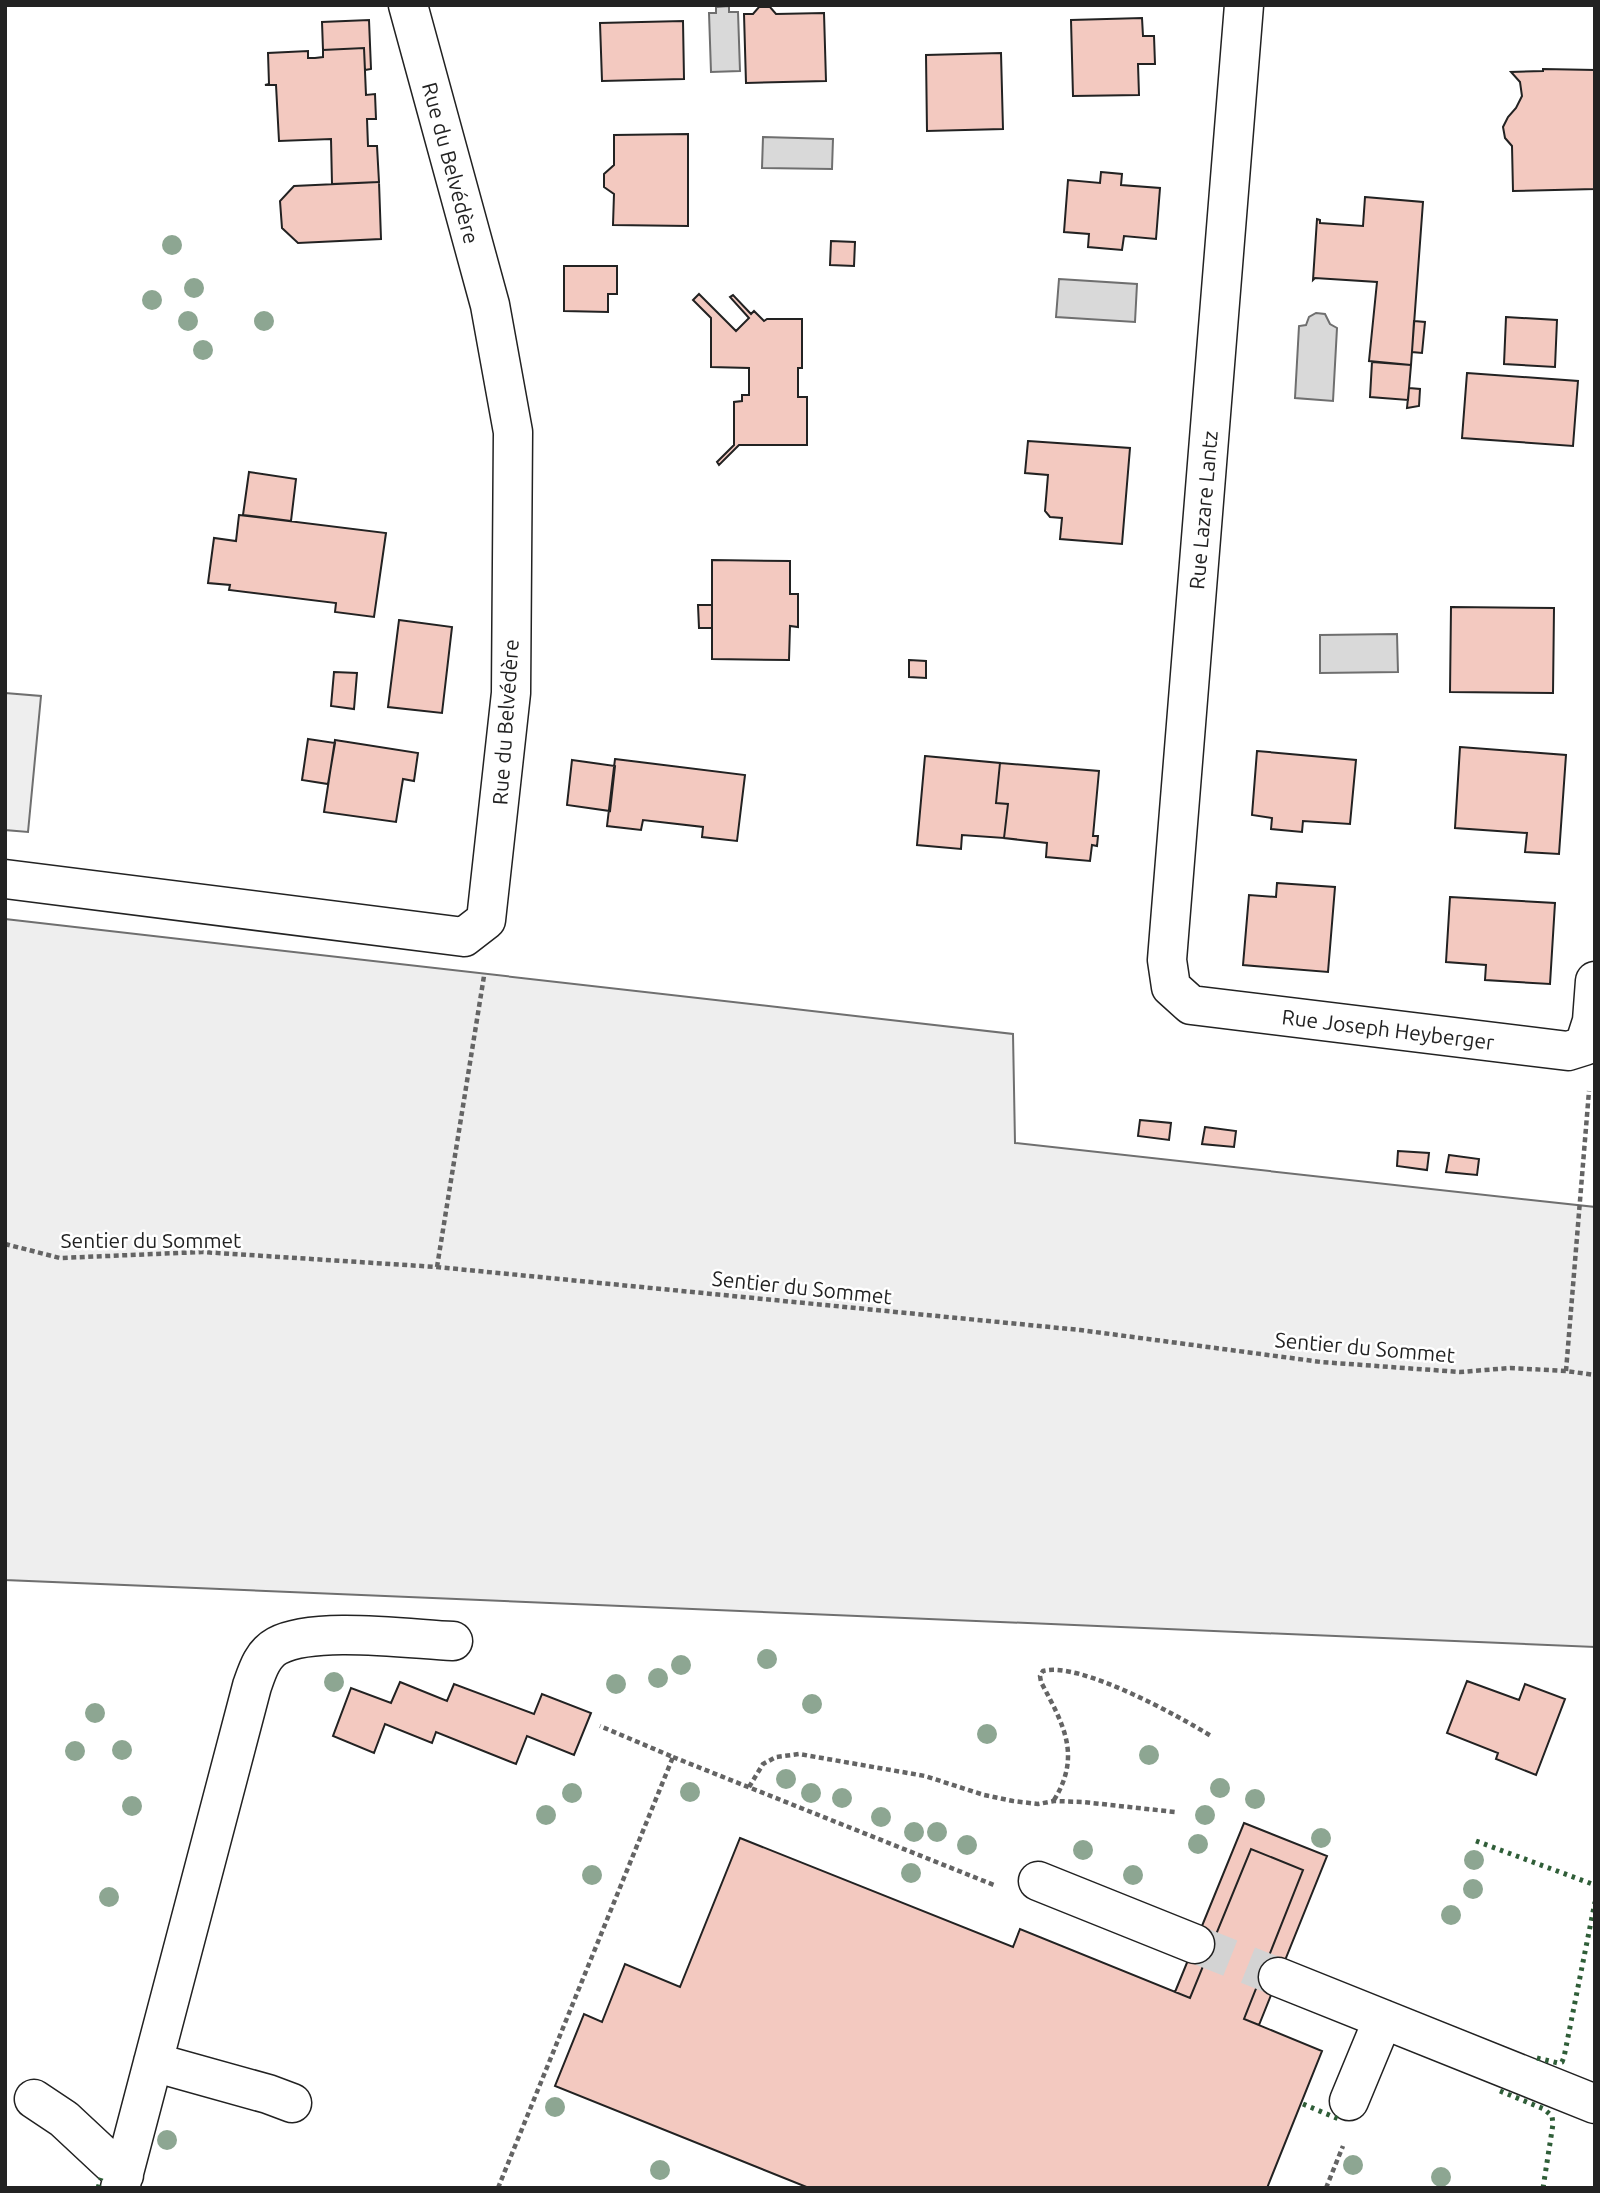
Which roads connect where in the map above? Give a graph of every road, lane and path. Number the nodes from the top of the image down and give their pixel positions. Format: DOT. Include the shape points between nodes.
graph roads {
  1 [pos="408,5"];
  2 [pos="1244,5"];
  3 [pos="5,879"];
  4 [pos="486,920"];
  5 [pos="1595,981"];
  6 [pos="1191,1004"];
  7 [pos="1584,1046"];
  8 [pos="5,1244"];
  9 [pos="437,1267"];
  10 [pos="1566,1371"];
  11 [pos="1595,1375"];
  12 [pos="453,1641"];
  13 [pos="600,1726"];
  14 [pos="1211,1736"];
  15 [pos="673,1756"];
  16 [pos="748,1787"];
  17 [pos="1054,1801"];
  18 [pos="1175,1812"];
  19 [pos="1038,1881"];
  20 [pos="1195,1944"];
  21 [pos="1278,1977"];
  22 [pos="1383,2019"];
  23 [pos="153,2062"];
  24 [pos="21,2095"];
  25 [pos="1349,2101"];
  26 [pos="292,2103"];
  27 [pos="1595,2104"];
  28 [pos="122,2181"];
  29 [pos="498,2188"];
  1 -- 4 [label="street, Rue du Belvédère" via="490,304 513,432 511,693"];
  2 -- 6 [label="street, Rue Lazare Lantz" via="1167,960 1171,987"];
  3 -- 4 [label="street" via="464,937"];
  4 -- 9 [label="path" via="486,964"];
  5 -- 7 [label="street" via="1592,1021"];
  6 -- 7 [label="street, Rue Joseph Heyberger" via="1568,1051"];
  7 -- 10 [label="path" via="1591,1069"];
  8 -- 9 [label="path, Sentier du Sommet" via="60,1258 202,1252"];
  9 -- 10 [label="path, Sentier du Sommet" via="1080,1330 1321,1362 1460,1372 1510,1368"];
  10 -- 11 [label="path, Sentier du Sommet"];
  12 -- 23 [label="street" via="301,1637 275,1647 261,1661"];
  13 -- 15 [label="path"];
  14 -- 17 [label="path" via="1183,1718 1102,1682 1043,1671 1041,1682 1062,1722 1069,1756 1064,1785"];
  15 -- 16 [label="path"];
  15 -- 29 [label="path"];
  16 -- 17 [label="path" via="763,1764 799,1754 925,1776 1013,1801"];
  16 -- 19 [label="path" via="1010,1891"];
  17 -- 18 [label="path"];
  19 -- 20 [label="street"];
  21 -- 22 [label="street"];
  22 -- 25 [label="street"];
  22 -- 27 [label="street"];
  23 -- 26 [label="street"];
  23 -- 28 [label="street"];
  24 -- 28 [label="street" via="64,2119"];
}
